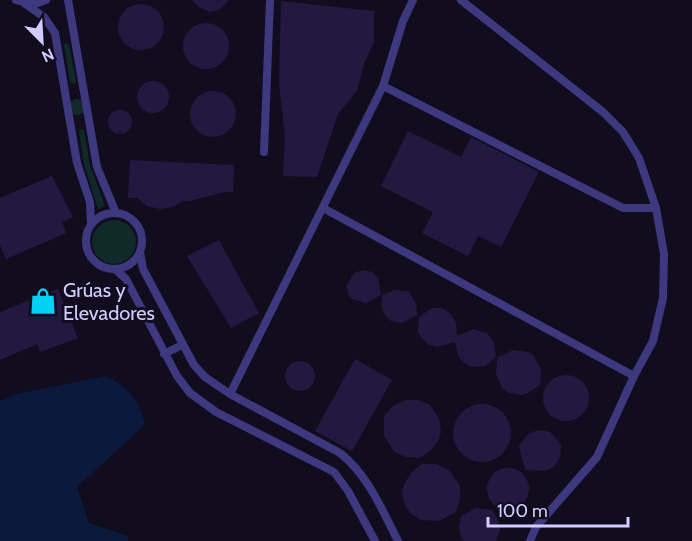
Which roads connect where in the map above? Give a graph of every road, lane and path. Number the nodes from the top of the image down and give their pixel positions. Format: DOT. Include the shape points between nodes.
graph roads {
  1 [pos="46,0"];
  2 [pos="68,0"];
  3 [pos="270,0"];
  4 [pos="413,0"];
  5 [pos="461,0"];
  6 [pos="18,1"];
  7 [pos="383,86"];
  8 [pos="264,152"];
  9 [pos="323,207"];
  10 [pos="656,208"];
  11 [pos="116,213"];
  12 [pos="92,223"];
  13 [pos="140,252"];
  14 [pos="115,269"];
  15 [pos="182,345"];
  16 [pos="164,354"];
  17 [pos="634,376"];
  18 [pos="230,394"];
  19 [pos="375,541"];
  20 [pos="398,541"];
  21 [pos="530,541"];
  1 -- 6 [label="street" via="35,4"];
  2 -- 11 [label="street" via="97,167"];
  3 -- 8 [label="street"];
  4 -- 7 [label="street"];
  5 -- 10 [label="street" via="623,132 639,158"];
  6 -- 12 [label="street" via="44,17 55,33"];
  7 -- 9 [label="street"];
  7 -- 10 [label="street" via="623,208"];
  9 -- 17 [label="street"];
  9 -- 18 [label="street"];
  10 -- 17 [label="street" via="664,255 663,298 653,341"];
  11 -- 12 [label="street" via="107,213"];
  11 -- 13 [label="street" via="133,220 138,227 142,236"];
  12 -- 14 [label="street" via="85,237 88,252 98,264"];
  13 -- 14 [label="street" via="130,264"];
  13 -- 15 [label="street" via="143,269"];
  14 -- 16 [label="street" via="126,279"];
  15 -- 16 [label="street"];
  15 -- 18 [label="street" via="206,378"];
  16 -- 19 [label="street" via="190,393 207,405 333,472"];
  17 -- 21 [label="street" via="597,457 537,527"];
  18 -- 20 [label="street" via="340,453 353,464"];
}
